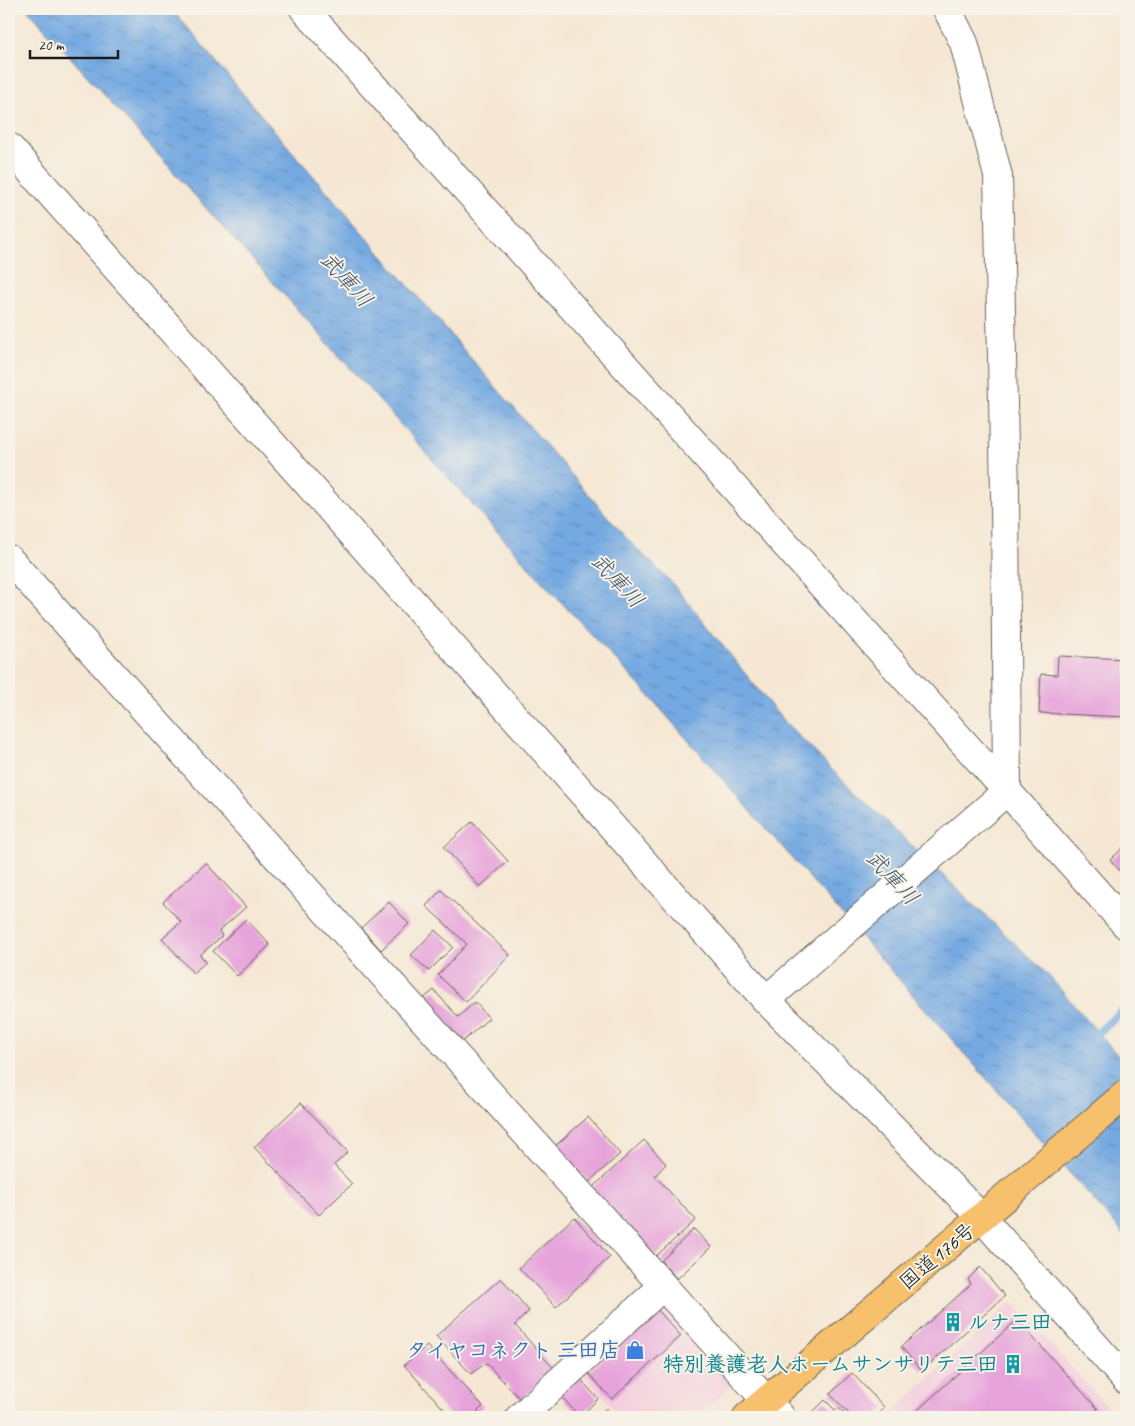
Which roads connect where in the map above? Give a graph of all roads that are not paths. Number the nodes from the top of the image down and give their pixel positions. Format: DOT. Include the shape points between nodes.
graph roads {
  1 [pos="304,9"];
  2 [pos="947,9"];
  3 [pos="9,147"];
  4 [pos="9,559"];
  5 [pos="1007,790"];
  6 [pos="1126,925"];
  7 [pos="775,992"];
  8 [pos="1126,1094"];
  9 [pos="982,1218"];
  10 [pos="662,1286"];
  11 [pos="1126,1380"];
  12 [pos="764,1412"];
  13 [pos="520,1417"];
  1 -- 5 [label="street"];
  2 -- 5 [label="street" via="964,43 998,176"];
  3 -- 7 [label="street"];
  4 -- 10 [label="street"];
  5 -- 6 [label="street"];
  5 -- 7 [label="street"];
  7 -- 9 [label="street"];
  8 -- 9 [label="highway, 国道176号"];
  9 -- 11 [label="street"];
  9 -- 12 [label="highway, 国道176号"];
  10 -- 12 [label="street"];
  10 -- 13 [label="street"];
}
